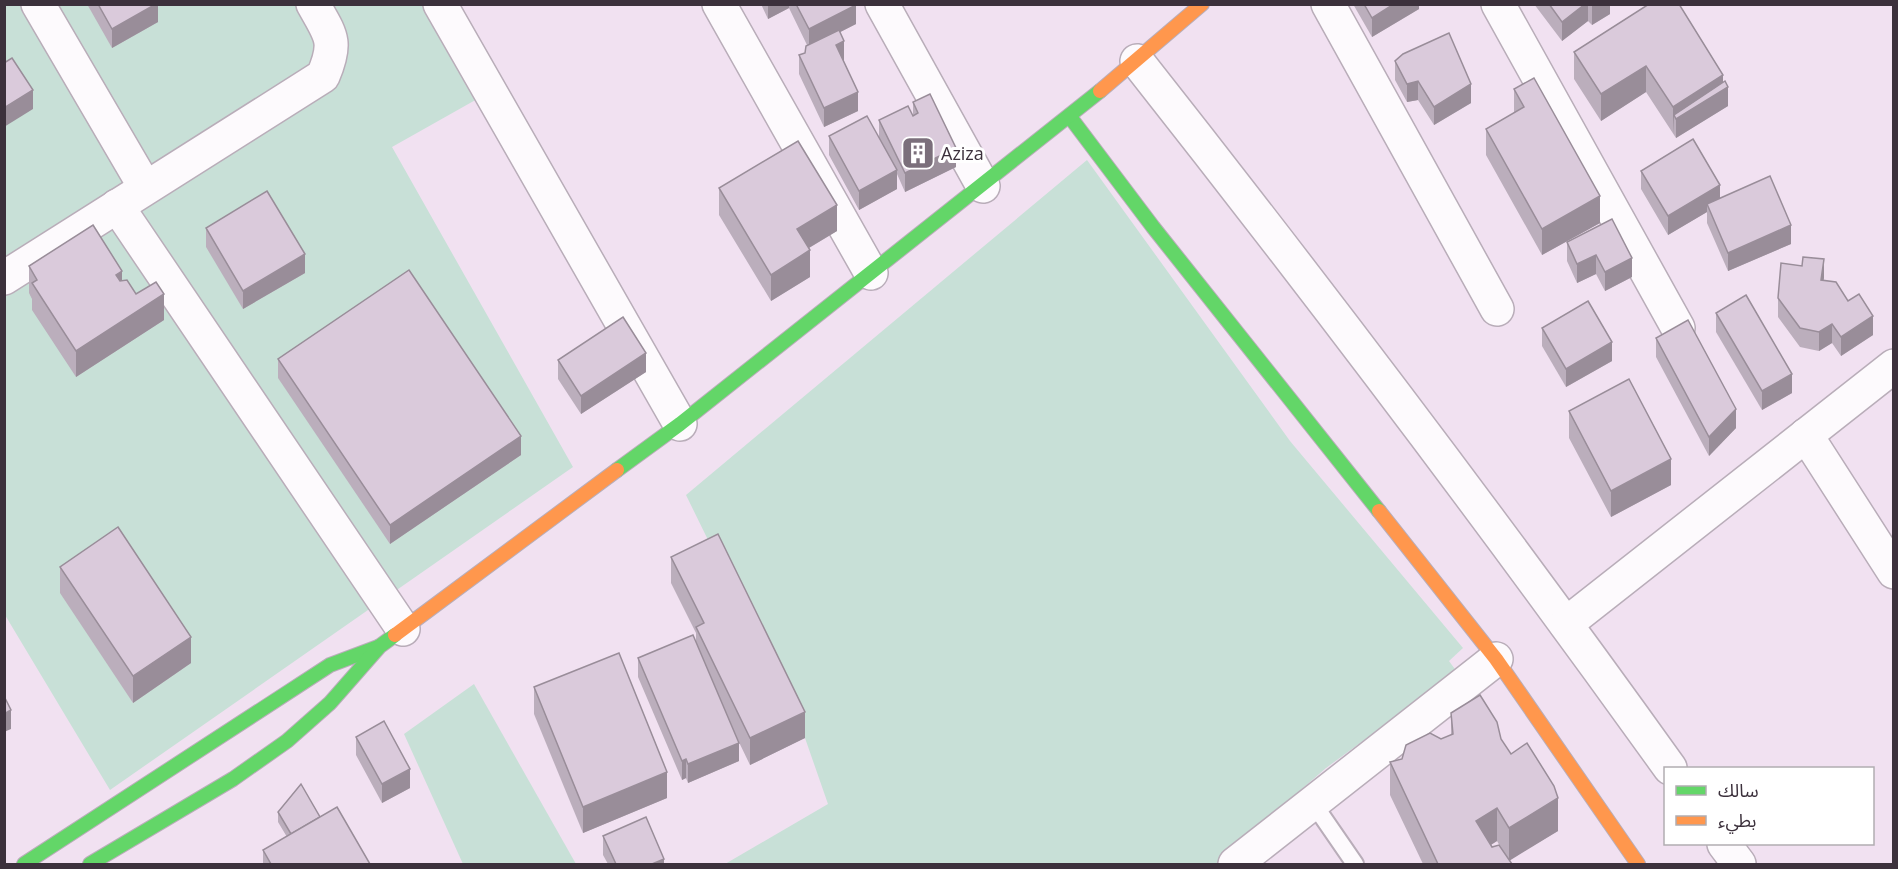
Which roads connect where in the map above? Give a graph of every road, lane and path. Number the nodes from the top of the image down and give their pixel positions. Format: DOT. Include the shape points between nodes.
graph roads {
  1 [pos="38,4"];
  2 [pos="313,4"];
  3 [pos="440,4"];
  4 [pos="719,4"];
  5 [pos="882,4"];
  6 [pos="1328,4"];
  7 [pos="1498,4"];
  8 [pos="1195,7"];
  9 [pos="1137,61"];
  10 [pos="1070,117"];
  11 [pos="983,186"];
  12 [pos="145,187"];
  13 [pos="117,206"];
  14 [pos="871,273"];
  15 [pos="4,278"];
  16 [pos="1497,309"];
  17 [pos="1678,328"];
  18 [pos="1893,366"];
  19 [pos="680,424"];
  20 [pos="1806,435"];
  21 [pos="1893,572"];
  22 [pos="1566,624"];
  23 [pos="392,638"];
  24 [pos="1496,659"];
  25 [pos="1669,767"];
  26 [pos="1313,803"];
  27 [pos="1725,845"];
  28 [pos="24,864"];
  29 [pos="90,864"];
  30 [pos="1235,864"];
  31 [pos="1355,864"];
  32 [pos="1638,864"];
  33 [pos="1739,864"];
  1 -- 12 [label="street"];
  2 -- 12 [label="street" via="332,38 323,76"];
  3 -- 19 [label="street"];
  4 -- 14 [label="street"];
  5 -- 11 [label="street"];
  6 -- 16 [label="street"];
  7 -- 17 [label="street"];
  8 -- 9 [label="street"];
  9 -- 10 [label="street"];
  9 -- 22 [label="street" via="1318,290"];
  10 -- 11 [label="street"];
  10 -- 24 [label="street"];
  11 -- 14 [label="street"];
  12 -- 13 [label="street"];
  13 -- 15 [label="street"];
  13 -- 23 [label="street"];
  14 -- 19 [label="street"];
  18 -- 20 [label="street"];
  19 -- 23 [label="street"];
  20 -- 21 [label="street"];
  20 -- 22 [label="street"];
  22 -- 25 [label="street"];
  23 -- 28 [label="street" via="330,665"];
  23 -- 29 [label="street" via="340,694 263,759"];
  24 -- 26 [label="street"];
  24 -- 32 [label="street"];
  26 -- 30 [label="street"];
  26 -- 31 [label="lane"];
  27 -- 33 [label="street"];
}
